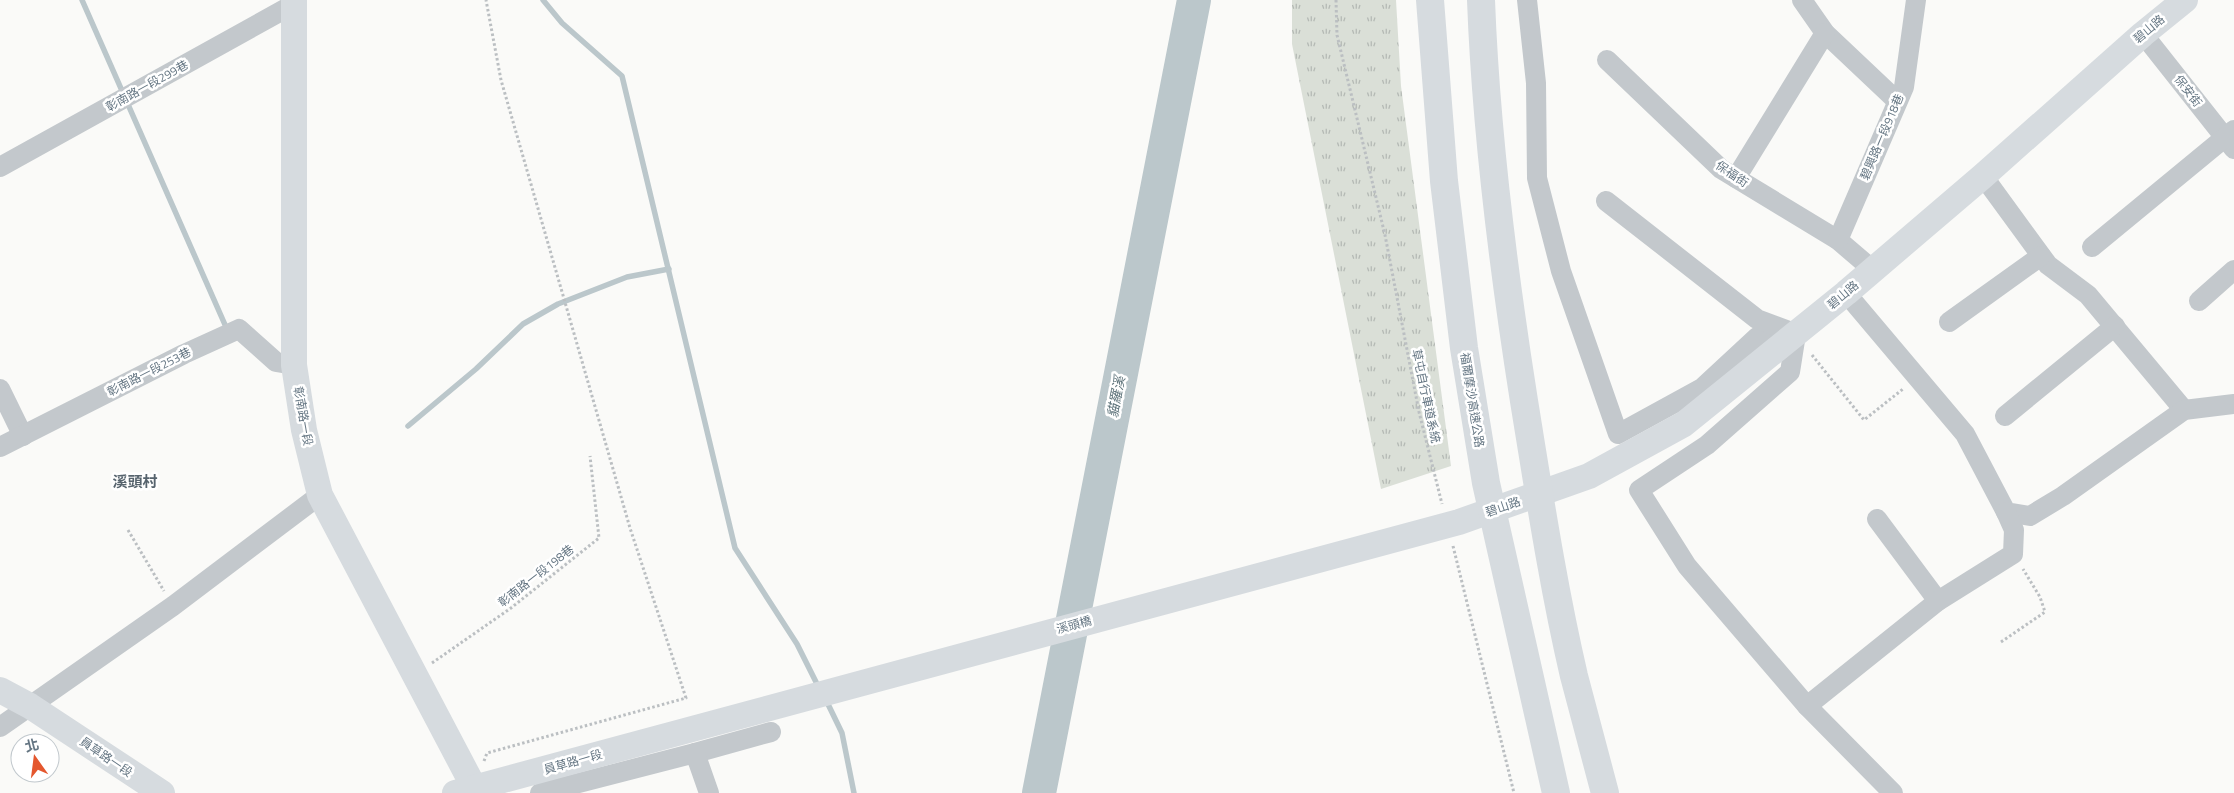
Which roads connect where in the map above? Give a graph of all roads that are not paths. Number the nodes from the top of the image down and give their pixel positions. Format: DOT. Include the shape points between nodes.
graph roads {
  1 [pos="1430,0"];
  2 [pos="1481,0"];
  3 [pos="1527,0"];
  4 [pos="1802,0"];
  5 [pos="1916,0"];
  6 [pos="2185,0"];
  7 [pos="294,2"];
  8 [pos="1825,33"];
  9 [pos="2143,34"];
  10 [pos="1606,60"];
  11 [pos="1897,101"];
  12 [pos="2231,139"];
  13 [pos="0,167"];
  14 [pos="1983,176"];
  15 [pos="1736,178"];
  16 [pos="1606,201"];
  17 [pos="1838,240"];
  18 [pos="2092,247"];
  19 [pos="2041,256"];
  20 [pos="1873,270"];
  21 [pos="2234,270"];
  22 [pos="1846,293"];
  23 [pos="2199,300"];
  24 [pos="1949,322"];
  25 [pos="2115,326"];
  26 [pos="1796,334"];
  27 [pos="294,365"];
  28 [pos="0,389"];
  29 [pos="2234,404"];
  30 [pos="2184,410"];
  31 [pos="2005,416"];
  32 [pos="22,436"];
  33 [pos="0,447"];
  34 [pos="320,495"];
  35 [pos="2006,512"];
  36 [pos="1877,519"];
  37 [pos="1451,523"];
  38 [pos="1938,601"];
  39 [pos="0,690"];
  40 [pos="30,706"];
  41 [pos="1807,706"];
  42 [pos="0,727"];
  43 [pos="771,732"];
  44 [pos="692,741"];
  45 [pos="473,792"];
  46 [pos="162,793"];
  47 [pos="540,793"];
  48 [pos="709,793"];
  49 [pos="1556,793"];
  50 [pos="1605,793"];
  51 [pos="1893,793"];
  1 -- 49 [label="highway, 福爾摩沙高速公路" via="1444,181 1464,348 1486,482"];
  2 -- 50 [label="highway" via="1493,179 1508,305 1574,675"];
  3 -- 26 [label="street" via="1536,83 1536,178 1561,271 1618,434 1702,388 1757,337"];
  4 -- 8 [label="street"];
  5 -- 11 [label="street, 碧興路一段918巷" via="1904,87"];
  6 -- 9 [label="main road, 碧山路"];
  7 -- 13 [label="street, 彰南路一段299巷"];
  7 -- 27 [label="main road, 彰南路一段"];
  8 -- 11 [label="street"];
  8 -- 15 [label="street"];
  9 -- 12 [label="street, 保安街"];
  9 -- 14 [label="main road, 碧山路"];
  10 -- 15 [label="street, 保福街" via="1721,168"];
  11 -- 17 [label="street, 碧興路一段918巷"];
  12 -- 18 [label="street"];
  14 -- 19 [label="street"];
  14 -- 20 [label="main road, 碧山路"];
  15 -- 17 [label="street, 保福街"];
  16 -- 26 [label="street" via="1757,319"];
  17 -- 20 [label="street, 保福街"];
  19 -- 24 [label="street"];
  19 -- 25 [label="street" via="2048,265 2088,294"];
  20 -- 22 [label="main road, 碧山路"];
  21 -- 23 [label="street"];
  22 -- 26 [label="main road, 碧山路"];
  22 -- 35 [label="street" via="1966,434"];
  25 -- 30 [label="street"];
  25 -- 31 [label="street"];
  26 -- 37 [label="main road, 碧山路" via="1684,424 1589,476"];
  26 -- 41 [label="street" via="1790,372 1707,445 1639,490 1687,566"];
  27 -- 32 [label="street, 彰南路一段253巷" via="276,362 238,329"];
  27 -- 34 [label="main road, 彰南路一段" via="304,430"];
  28 -- 32 [label="street"];
  29 -- 30 [label="street"];
  30 -- 35 [label="street" via="2030,516"];
  32 -- 33 [label="street, 彰南路一段253巷"];
  34 -- 40 [label="street" via="173,606"];
  34 -- 45 [label="main road, 彰南路一段"];
  35 -- 38 [label="street" via="2014,530 2013,554"];
  36 -- 38 [label="street"];
  37 -- 44 [label="main road, 溪頭橋"];
  38 -- 41 [label="street"];
  39 -- 40 [label="main road, 員草路一段"];
  40 -- 42 [label="street"];
  40 -- 46 [label="main road, 員草路一段"];
  41 -- 51 [label="street"];
  43 -- 44 [label="street"];
  44 -- 45 [label="main road, 員草路一段"];
  44 -- 47 [label="street"];
  44 -- 48 [label="street"];
}
